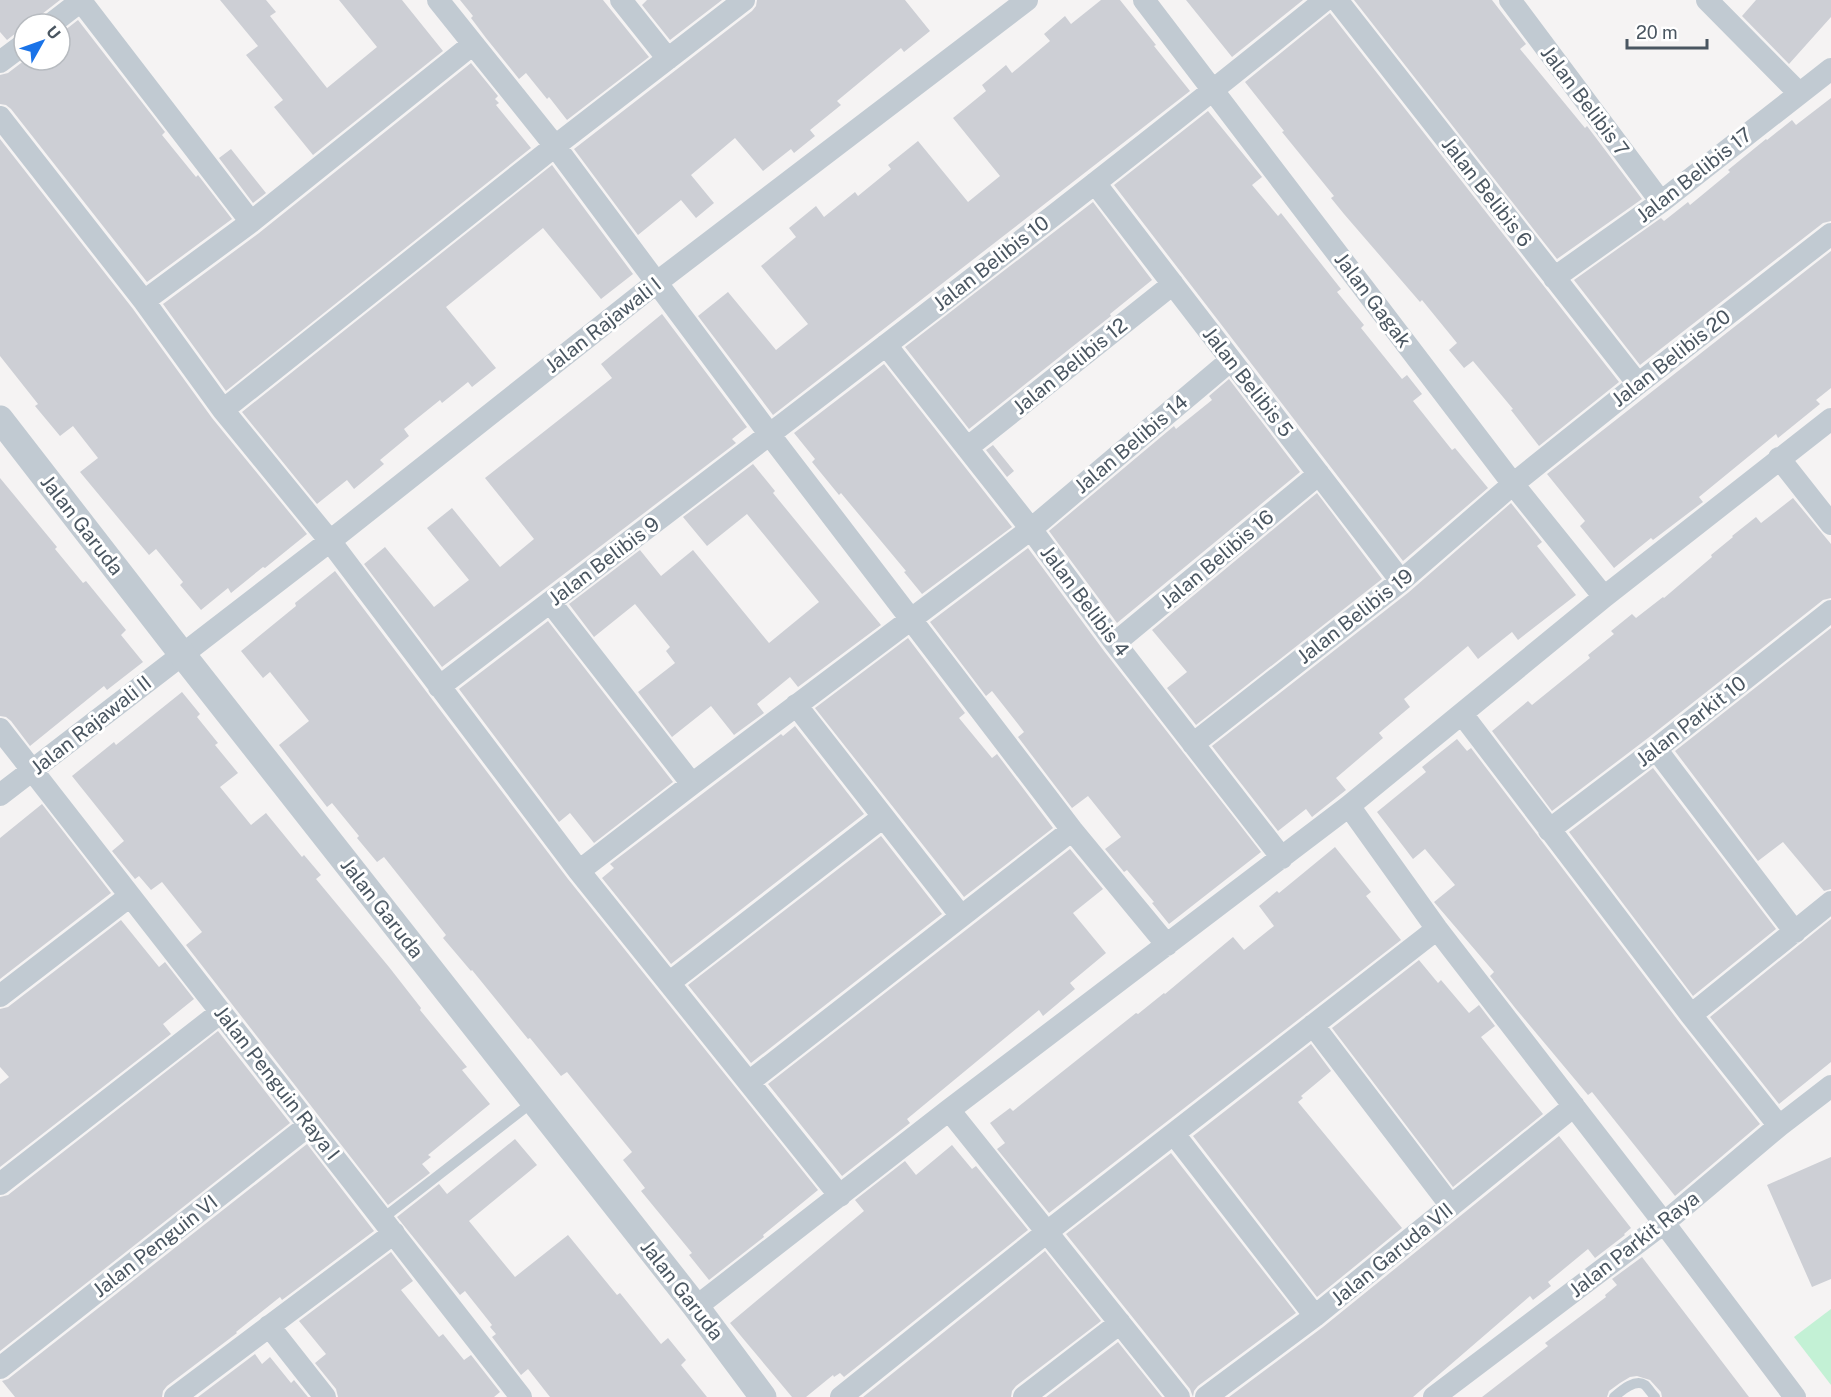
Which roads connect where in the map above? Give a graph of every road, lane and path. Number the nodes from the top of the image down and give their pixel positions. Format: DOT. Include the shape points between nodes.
graph roads {
  1 [pos="82,0"];
  2 [pos="438,0"];
  3 [pos="621,0"];
  4 [pos="744,0"];
  5 [pos="1027,0"];
  6 [pos="1144,0"];
  7 [pos="1325,0"];
  8 [pos="1337,0"];
  9 [pos="1510,0"];
  10 [pos="1707,0"];
  11 [pos="66,12"];
  12 [pos="473,44"];
  13 [pos="668,59"];
  14 [pos="1831,69"];
  15 [pos="1213,91"];
  16 [pos="1799,93"];
  17 [pos="0,117"];
  18 [pos="555,146"];
  19 [pos="1095,183"];
  20 [pos="1661,202"];
  21 [pos="251,222"];
  22 [pos="1831,234"];
  23 [pos="1554,278"];
  24 [pos="656,283"];
  25 [pos="1173,284"];
  26 [pos="144,301"];
  27 [pos="886,345"];
  28 [pos="1231,360"];
  29 [pos="1638,384"];
  30 [pos="223,410"];
  31 [pos="1831,419"];
  32 [pos="2,424"];
  33 [pos="770,435"];
  34 [pos="967,448"];
  35 [pos="1779,458"];
  36 [pos="1319,474"];
  37 [pos="1513,484"];
  38 [pos="1831,524"];
  39 [pos="1031,529"];
  40 [pos="330,541"];
  41 [pos="1401,581"];
  42 [pos="1604,597"];
  43 [pos="550,602"];
  44 [pos="1831,611"];
  45 [pos="909,619"];
  46 [pos="1115,643"];
  47 [pos="182,654"];
  48 [pos="439,687"];
  49 [pos="796,705"];
  50 [pos="1462,714"];
  51 [pos="0,729"];
  52 [pos="1193,744"];
  53 [pos="1656,749"];
  54 [pos="32,771"];
  55 [pos="692,784"];
  56 [pos="0,795"];
  57 [pos="1349,806"];
  58 [pos="883,817"];
  59 [pos="1072,830"];
  60 [pos="1549,830"];
  61 [pos="1282,858"];
  62 [pos="579,871"];
  63 [pos="130,896"];
  64 [pos="1831,902"];
  65 [pos="961,916"];
  66 [pos="1437,929"];
  67 [pos="1795,932"];
  68 [pos="1167,945"];
  69 [pos="669,983"];
  70 [pos="0,996"];
  71 [pos="221,1012"];
  72 [pos="1691,1015"];
  73 [pos="1313,1025"];
  74 [pos="750,1082"];
  75 [pos="1831,1086"];
  76 [pos="534,1101"];
  77 [pos="1574,1106"];
  78 [pos="949,1110"];
  79 [pos="309,1125"];
  80 [pos="1779,1126"];
  81 [pos="1174,1134"];
  82 [pos="0,1184"];
  83 [pos="840,1196"];
  84 [pos="1451,1206"];
  85 [pos="1664,1222"];
  86 [pos="388,1226"];
  87 [pos="1047,1232"];
  88 [pos="696,1307"];
  89 [pos="1315,1316"];
  90 [pos="1120,1323"];
  91 [pos="269,1326"];
  92 [pos="0,1368"];
  93 [pos="175,1397"];
  94 [pos="325,1397"];
  95 [pos="521,1397"];
  96 [pos="763,1397"];
  97 [pos="841,1397"];
  98 [pos="1024,1397"];
  99 [pos="1179,1397"];
  100 [pos="1206,1397"];
  101 [pos="1434,1397"];
  102 [pos="1614,1397"];
  103 [pos="1655,1397"];
  104 [pos="1795,1397"];
  1 -- 11 [label="street"];
  1 -- 21 [label="street"];
  2 -- 12 [label="street"];
  3 -- 13 [label="street"];
  4 -- 13 [label="street"];
  5 -- 24 [label="street, Jalan Rajawali I"];
  6 -- 15 [label="street, Jalan Gagak"];
  7 -- 15 [label="street, Jalan Belibis 10"];
  8 -- 23 [label="street, Jalan Belibis 6"];
  9 -- 20 [label="street, Jalan Belibis 7"];
  10 -- 16 [label="street"];
  12 -- 18 [label="street"];
  12 -- 21 [label="street"];
  13 -- 18 [label="street"];
  14 -- 16 [label="street, Jalan Belibis 17"];
  15 -- 19 [label="street, Jalan Belibis 10"];
  15 -- 37 [label="street, Jalan Gagak"];
  16 -- 20 [label="street, Jalan Belibis 17"];
  17 -- 26 [label="street"];
  18 -- 24 [label="street"];
  18 -- 30 [label="street"];
  19 -- 25 [label="street, Jalan Belibis 5"];
  19 -- 27 [label="street, Jalan Belibis 10"];
  20 -- 23 [label="street, Jalan Belibis 17"];
  21 -- 26 [label="street"];
  22 -- 29 [label="street, Jalan Belibis 20"];
  23 -- 29 [label="street, Jalan Belibis 6"];
  24 -- 33 [label="street"];
  24 -- 40 [label="street, Jalan Rajawali I"];
  25 -- 28 [label="street, Jalan Belibis 5"];
  25 -- 34 [label="street, Jalan Belibis 12"];
  26 -- 30 [label="street"];
  27 -- 33 [label="street, Jalan Belibis 10"];
  27 -- 34 [label="street, Jalan Belibis 4"];
  28 -- 36 [label="street, Jalan Belibis 5"];
  28 -- 39 [label="street, Jalan Belibis 14"];
  29 -- 37 [label="street, Jalan Belibis 20"];
  30 -- 40 [label="street"];
  31 -- 35 [label="street"];
  32 -- 47 [label="street, Jalan Garuda"];
  33 -- 43 [label="street, Jalan Belibis 9"];
  33 -- 45 [label="street"];
  34 -- 39 [label="street, Jalan Belibis 4"];
  35 -- 38 [label="street"];
  35 -- 42 [label="street"];
  36 -- 41 [label="street, Jalan Belibis 5"];
  36 -- 46 [label="street, Jalan Belibis 16"];
  37 -- 41 [label="street, Jalan Belibis 19"];
  37 -- 42 [label="street, Jalan Gagak"];
  39 -- 45 [label="street, Jalan Belibis 14"];
  39 -- 46 [label="street, Jalan Belibis 4"];
  40 -- 47 [label="street, Jalan Rajawali I"];
  40 -- 48 [label="street"];
  41 -- 52 [label="street, Jalan Belibis 19"];
  42 -- 50 [label="street"];
  43 -- 48 [label="street, Jalan Belibis 9"];
  43 -- 55 [label="street"];
  44 -- 53 [label="street, Jalan Parkit 10"];
  45 -- 49 [label="street, Jalan Belibis 14"];
  45 -- 59 [label="street"];
  46 -- 52 [label="street, Jalan Belibis 4"];
  47 -- 54 [label="street, Jalan Rajawali II"];
  47 -- 76 [label="street, Jalan Garuda"];
  48 -- 62 [label="street"];
  49 -- 55 [label="street, Jalan Belibis 14"];
  49 -- 58 [label="street"];
  50 -- 57 [label="street"];
  50 -- 60 [label="street"];
  51 -- 54 [label="street, Jalan Penguin Raya I"];
  52 -- 61 [label="street, Jalan Belibis 4"];
  53 -- 60 [label="street, Jalan Parkit 10"];
  53 -- 67 [label="street"];
  54 -- 56 [label="street, Jalan Rajawali II"];
  54 -- 63 [label="street, Jalan Penguin Raya I"];
  55 -- 62 [label="street, Jalan Belibis 14"];
  57 -- 61 [label="street"];
  57 -- 66 [label="street"];
  58 -- 65 [label="street"];
  58 -- 69 [label="street"];
  59 -- 65 [label="street"];
  59 -- 68 [label="street"];
  60 -- 72 [label="street"];
  61 -- 68 [label="street"];
  62 -- 69 [label="street"];
  63 -- 70 [label="street"];
  63 -- 71 [label="street, Jalan Penguin Raya I"];
  64 -- 67 [label="street"];
  65 -- 74 [label="street"];
  66 -- 73 [label="street"];
  66 -- 77 [label="street"];
  67 -- 72 [label="street"];
  68 -- 78 [label="street"];
  69 -- 74 [label="street"];
  71 -- 79 [label="street, Jalan Penguin Raya I"];
  71 -- 82 [label="street"];
  72 -- 80 [label="street"];
  73 -- 81 [label="street"];
  73 -- 84 [label="street"];
  74 -- 83 [label="street"];
  75 -- 80 [label="street, Jalan Parkit Raya"];
  76 -- 86 [label="lane"];
  76 -- 88 [label="street, Jalan Garuda"];
  77 -- 84 [label="street, Jalan Garuda VII"];
  77 -- 85 [label="street"];
  78 -- 83 [label="street"];
  78 -- 87 [label="street"];
  79 -- 86 [label="street, Jalan Penguin Raya I"];
  79 -- 92 [label="street, Jalan Penguin VI"];
  80 -- 85 [label="street, Jalan Parkit Raya"];
  81 -- 87 [label="street"];
  81 -- 89 [label="street"];
  83 -- 88 [label="street"];
  84 -- 89 [label="street, Jalan Garuda VII"];
  85 -- 101 [label="street, Jalan Parkit Raya"];
  85 -- 104 [label="street"];
  86 -- 91 [label="street"];
  86 -- 95 [label="street, Jalan Penguin Raya I"];
  87 -- 90 [label="street"];
  87 -- 97 [label="street"];
  88 -- 96 [label="street, Jalan Garuda"];
  89 -- 100 [label="street, Jalan Garuda VII"];
  90 -- 98 [label="street"];
  90 -- 99 [label="street"];
  91 -- 93 [label="street"];
  91 -- 94 [label="street"];
  102 -- 103 [label="lane" via="1637,1383 1645,1385"];
}
